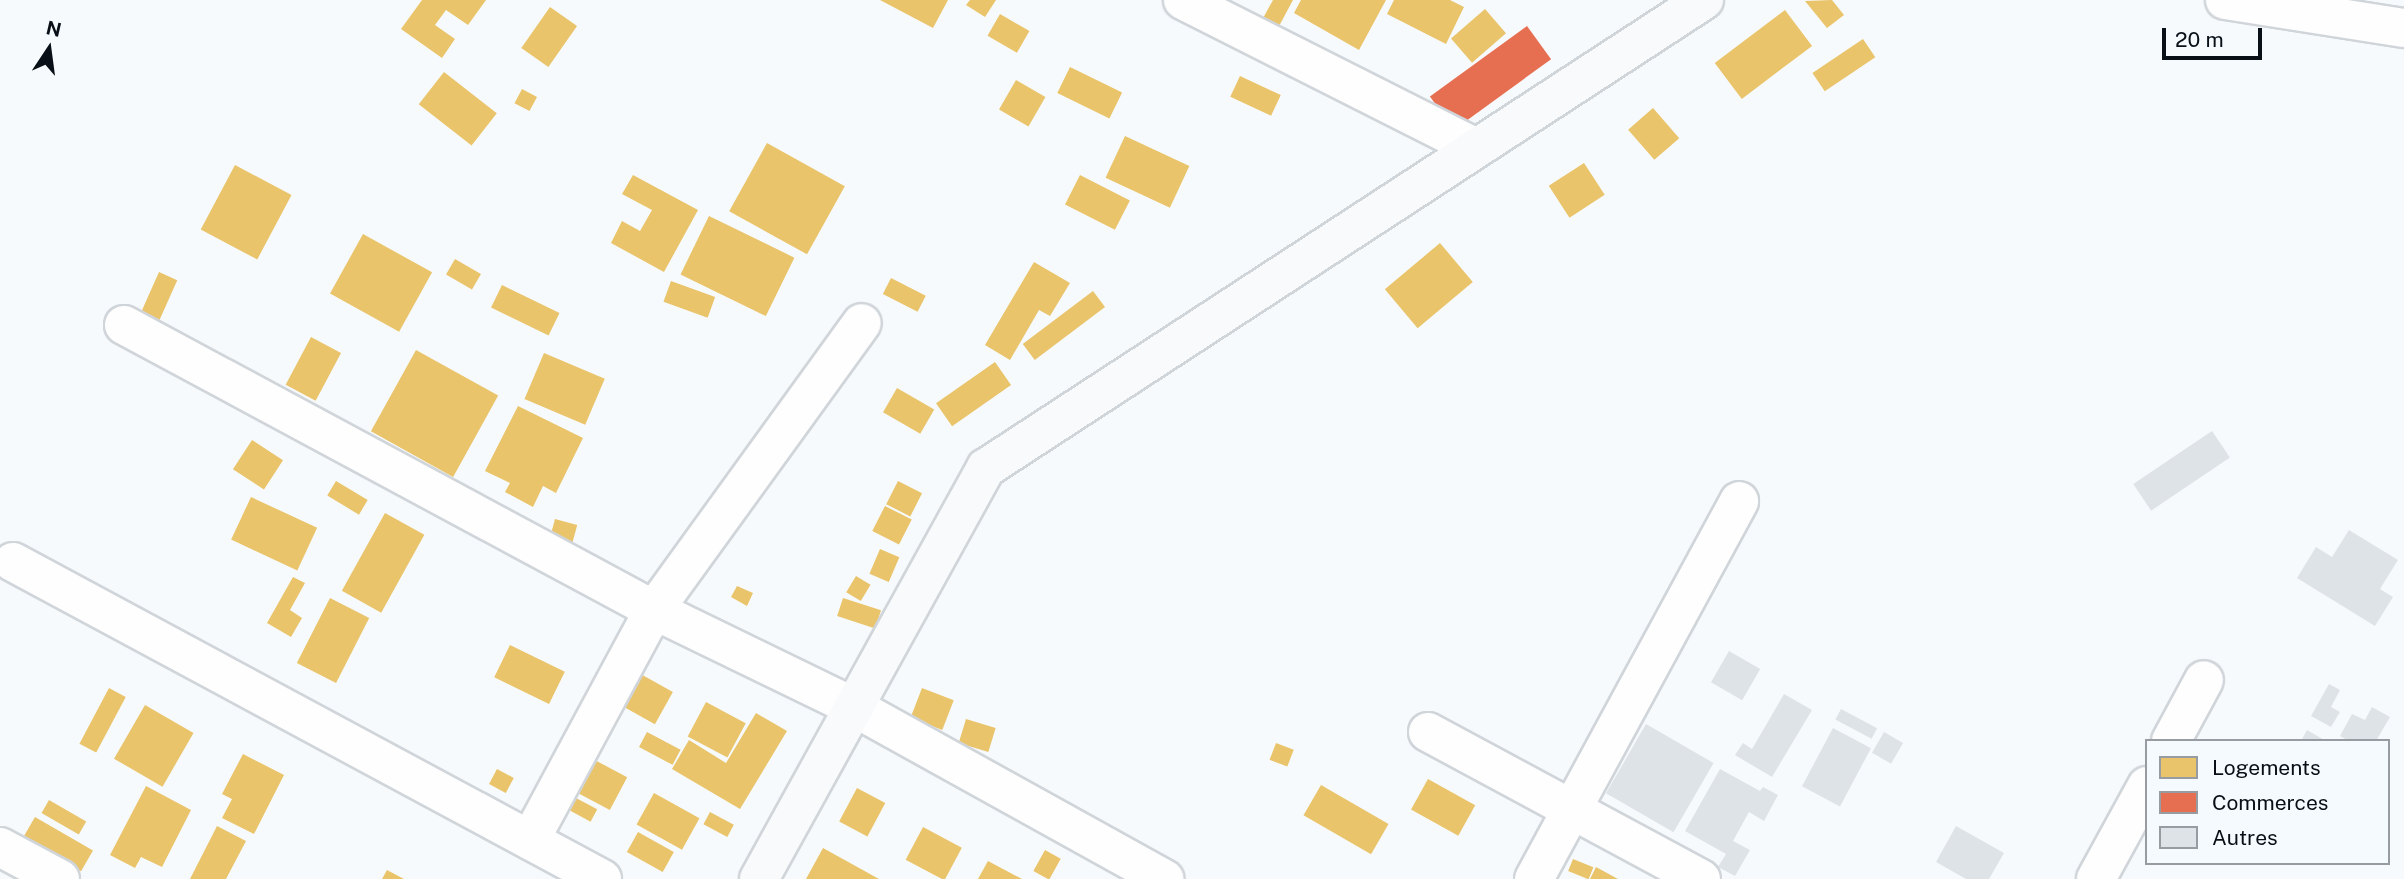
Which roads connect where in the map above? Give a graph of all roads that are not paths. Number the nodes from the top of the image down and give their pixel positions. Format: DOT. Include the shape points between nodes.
graph roads {
  1 [pos="1183,0"];
  2 [pos="1704,0"];
  3 [pos="2225,0"];
  4 [pos="2357,10"];
  5 [pos="2404,28"];
  6 [pos="1474,147"];
  7 [pos="862,323"];
  8 [pos="124,325"];
  9 [pos="1738,501"];
  10 [pos="13,562"];
  11 [pos="654,610"];
  12 [pos="2204,680"];
  13 [pos="854,707"];
  14 [pos="1428,732"];
  15 [pos="2172,739"];
  16 [pos="2145,790"];
  17 [pos="1571,810"];
  18 [pos="530,840"];
  19 [pos="0,847"];
  20 [pos="60,879"];
  21 [pos="602,879"];
  22 [pos="759,879"];
  23 [pos="1164,879"];
  24 [pos="1534,879"];
  25 [pos="1701,879"];
  26 [pos="2096,879"];
  1 -- 6 [label="street"];
  2 -- 6 [label="street"];
  3 -- 4 [label="street"];
  4 -- 5 [label="street"];
  6 -- 13 [label="street" via="986,468"];
  7 -- 11 [label="street"];
  8 -- 11 [label="street"];
  9 -- 17 [label="street"];
  10 -- 18 [label="street"];
  11 -- 13 [label="street"];
  11 -- 18 [label="street"];
  12 -- 15 [label="street"];
  13 -- 22 [label="street"];
  13 -- 23 [label="street"];
  14 -- 17 [label="street"];
  16 -- 26 [label="street"];
  17 -- 24 [label="street"];
  17 -- 25 [label="street"];
  18 -- 21 [label="street"];
  19 -- 20 [label="street"];
}
